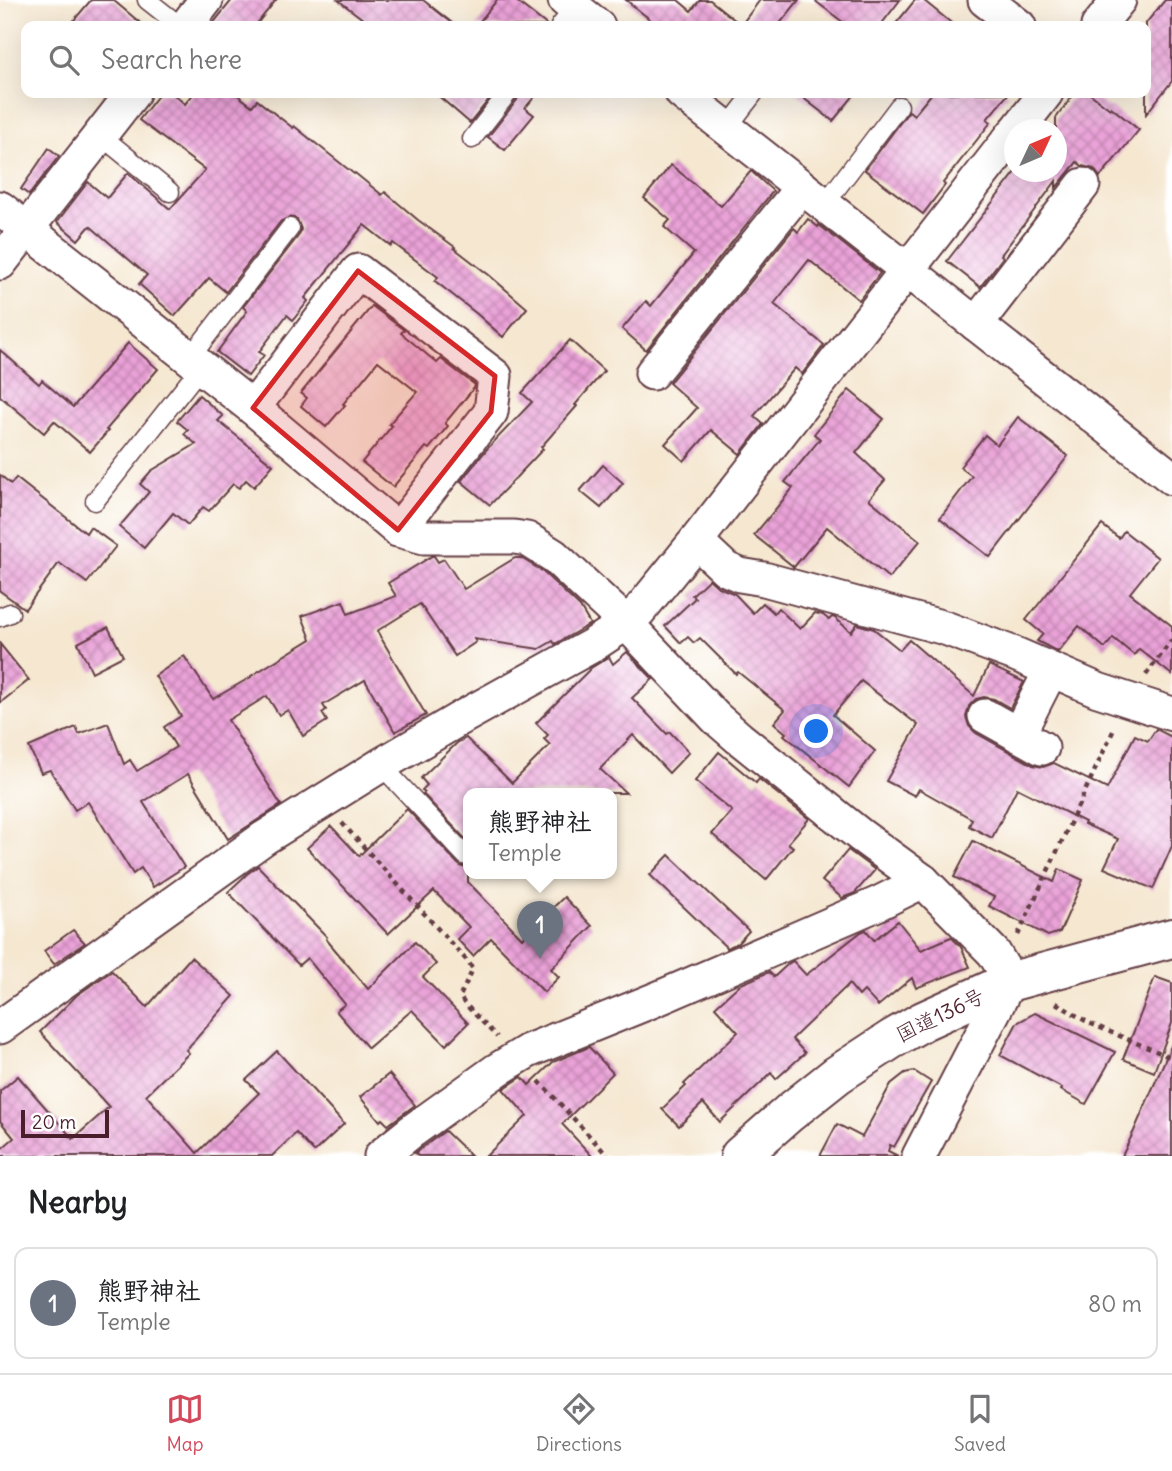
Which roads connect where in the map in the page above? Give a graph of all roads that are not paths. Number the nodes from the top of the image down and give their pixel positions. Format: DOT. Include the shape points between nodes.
graph roads {
  1 [pos="148,0"];
  2 [pos="206,0"];
  3 [pos="985,0"];
  4 [pos="1119,0"];
  5 [pos="176,21"];
  6 [pos="187,21"];
  7 [pos="1012,21"];
  8 [pos="1102,21"];
  9 [pos="130,98"];
  10 [pos="504,98"];
  11 [pos="688,98"];
  12 [pos="750,98"];
  13 [pos="1042,98"];
  14 [pos="899,106"];
  15 [pos="1025,119"];
  16 [pos="727,128"];
  17 [pos="100,135"];
  18 [pos="472,139"];
  19 [pos="1004,146"];
  20 [pos="1083,186"];
  21 [pos="170,192"];
  22 [pos="813,196"];
  23 [pos="0,208"];
  24 [pos="290,228"];
  25 [pos="27,229"];
  26 [pos="0,263"];
  27 [pos="907,270"];
  28 [pos="976,324"];
  29 [pos="195,363"];
  30 [pos="652,373"];
  31 [pos="253,408"];
  32 [pos="1172,478"];
  33 [pos="95,501"];
  34 [pos="398,530"];
  35 [pos="696,541"];
  36 [pos="626,623"];
  37 [pos="1051,670"];
  38 [pos="1172,714"];
  39 [pos="985,716"];
  40 [pos="381,765"];
  41 [pos="463,853"];
  42 [pos="923,881"];
  43 [pos="1172,938"];
  44 [pos="1010,976"];
  45 [pos="0,1027"];
  46 [pos="381,1156"];
  47 [pos="740,1156"];
  48 [pos="919,1156"];
  1 -- 5 [label="lane"];
  2 -- 6 [label="street"];
  3 -- 7 [label="street"];
  4 -- 8 [label="street"];
  9 -- 17 [label="street"];
  10 -- 18 [label="lane"];
  11 -- 16 [label="street"];
  12 -- 16 [label="lane"];
  13 -- 15 [label="street"];
  14 -- 22 [label="lane"];
  16 -- 22 [label="street"];
  17 -- 21 [label="lane"];
  17 -- 25 [label="street"];
  19 -- 27 [label="street"];
  20 -- 28 [label="street"];
  22 -- 27 [label="street"];
  22 -- 30 [label="street"];
  23 -- 25 [label="street"];
  24 -- 29 [label="lane"];
  25 -- 26 [label="street"];
  25 -- 29 [label="street"];
  27 -- 28 [label="street"];
  27 -- 35 [label="street"];
  28 -- 32 [label="street"];
  29 -- 31 [label="street"];
  29 -- 33 [label="lane"];
  31 -- 34 [label="street"];
  31 -- 34 [label="street" via="358,271 495,376 491,412"];
  34 -- 36 [label="street" via="424,537 527,539 554,555"];
  35 -- 36 [label="street"];
  35 -- 37 [label="street" via="726,569 740,575 945,628"];
  36 -- 40 [label="street"];
  36 -- 42 [label="street" via="738,738"];
  37 -- 38 [label="street"];
  37 -- 39 [label="street" via="1030,741"];
  40 -- 41 [label="lane"];
  40 -- 45 [label="street" via="264,838"];
  42 -- 44 [label="street" via="994,953"];
  42 -- 46 [label="street" via="528,1051"];
  43 -- 44 [label="highway, 国道136号"];
  44 -- 47 [label="highway, 国道136号" via="923,1021 837,1075"];
  44 -- 48 [label="street"];
}
